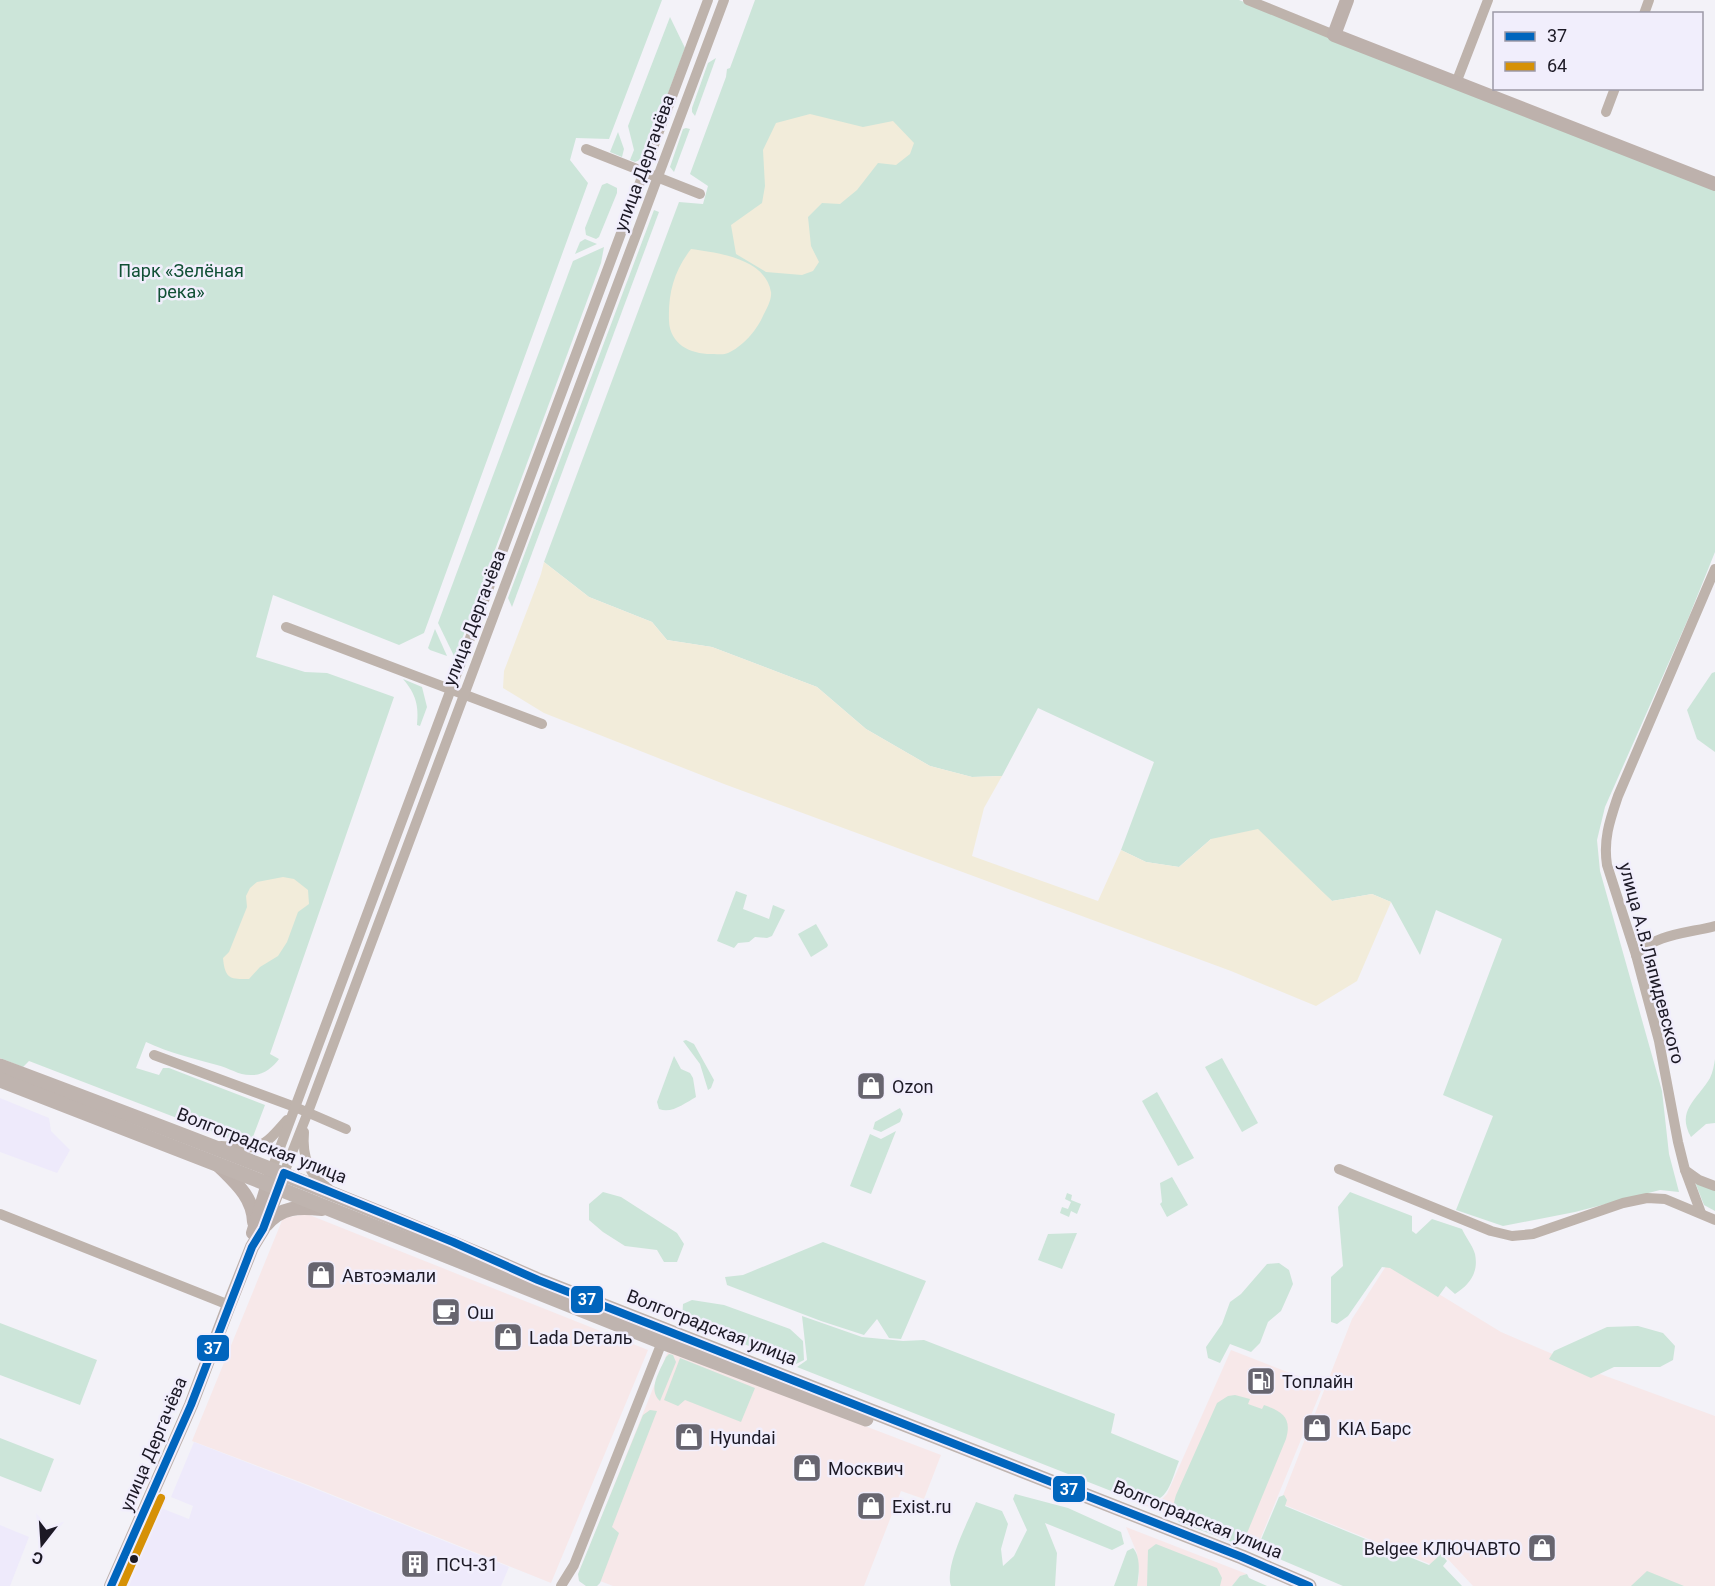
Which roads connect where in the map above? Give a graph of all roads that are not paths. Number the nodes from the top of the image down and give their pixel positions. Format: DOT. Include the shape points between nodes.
graph roads {
  1 [pos="708,0"];
  2 [pos="724,0"];
  3 [pos="1248,0"];
  4 [pos="1347,0"];
  5 [pos="1488,0"];
  6 [pos="1334,35"];
  7 [pos="1456,83"];
  8 [pos="1614,90"];
  9 [pos="1606,112"];
  10 [pos="586,149"];
  11 [pos="651,175"];
  12 [pos="1715,184"];
  13 [pos="700,194"];
  14 [pos="1715,569"];
  15 [pos="286,627"];
  16 [pos="451,688"];
  17 [pos="465,694"];
  18 [pos="542,724"];
  19 [pos="1715,926"];
  20 [pos="1636,955"];
  21 [pos="154,1055"];
  22 [pos="0,1066"];
  23 [pos="0,1080"];
  24 [pos="293,1111"];
  25 [pos="307,1116"];
  26 [pos="346,1129"];
  27 [pos="211,1146"];
  28 [pos="218,1166"];
  29 [pos="1340,1169"];
  30 [pos="1685,1170"];
  31 [pos="278,1171"];
  32 [pos="273,1186"];
  33 [pos="1715,1186"];
  34 [pos="336,1203"];
  35 [pos="1701,1213"];
  36 [pos="0,1214"];
  37 [pos="1715,1220"];
  38 [pos="259,1228"];
  39 [pos="228,1305"];
  40 [pos="662,1342"];
  41 [pos="818,1395"];
  42 [pos="111,1586"];
  43 [pos="561,1586"];
  44 [pos="1284,1586"];
  45 [pos="1310,1586"];
  1 -- 11 [label="street, улица Дергачёва"];
  2 -- 11 [label="street, улица Дергачёва"];
  3 -- 6 [label="street"];
  4 -- 6 [label="street"];
  5 -- 7 [label="street"];
  6 -- 7 [label="street"];
  7 -- 12 [label="street"];
  8 -- 9 [label="street"];
  10 -- 11 [label="street"];
  11 -- 13 [label="street"];
  11 -- 16 [label="street, улица Дергачёва"];
  11 -- 17 [label="street, улица Дергачёва"];
  14 -- 20 [label="street, улица А.В.Ляпидевского" via="1618,796 1606,837 1607,865"];
  15 -- 16 [label="street"];
  16 -- 17 [label="street"];
  16 -- 24 [label="street, улица Дергачёва"];
  17 -- 18 [label="street"];
  17 -- 25 [label="street, улица Дергачёва"];
  19 -- 20 [label="street" via="1657,940"];
  20 -- 30 [label="street, улица А.В.Ляпидевского" via="1659,1041"];
  21 -- 24 [label="street"];
  22 -- 27 [label="main road, Волгоградская улица"];
  23 -- 28 [label="main road, Волгоградская улица"];
  24 -- 25 [label="street"];
  24 -- 27 [label="street" via="260,1147"];
  24 -- 31 [label="street, улица Дергачёва"];
  25 -- 26 [label="street"];
  25 -- 31 [label="street, улица Дергачёва"];
  25 -- 34 [label="street" via="303,1149 307,1162"];
  27 -- 31 [label="main road, Волгоградская улица"];
  28 -- 32 [label="main road, Волгоградская улица"];
  28 -- 38 [label="street" via="247,1197"];
  29 -- 35 [label="street" via="1512,1236 1533,1234 1647,1198"];
  30 -- 33 [label="street"];
  30 -- 35 [label="street, улица А.В.Ляпидевского"];
  31 -- 32 [label="street, улица Дергачёва"];
  31 -- 34 [label="main road, Волгоградская улица"];
  32 -- 34 [label="main road, Волгоградская улица"];
  32 -- 38 [label="street, улица Дергачёва"];
  34 -- 38 [label="street" via="288,1209"];
  34 -- 40 [label="main road, Волгоградская улица"];
  34 -- 41 [label="main road, Волгоградская улица" via="453,1242"];
  35 -- 37 [label="street"];
  36 -- 39 [label="street"];
  38 -- 39 [label="street, улица Дергачёва"];
  39 -- 42 [label="street, улица Дергачёва" via="190,1405"];
  40 -- 41 [label="main road, Волгоградская улица"];
  40 -- 43 [label="street" via="574,1565"];
  41 -- 44 [label="main road, Волгоградская улица"];
  41 -- 45 [label="main road, Волгоградская улица"];
}
